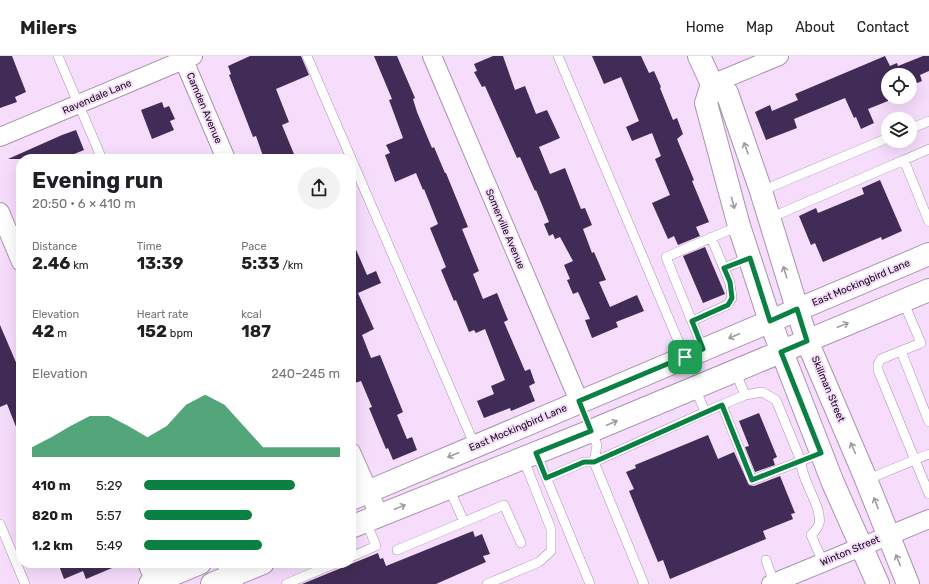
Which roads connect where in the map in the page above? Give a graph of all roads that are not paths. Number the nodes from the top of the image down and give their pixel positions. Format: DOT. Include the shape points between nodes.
graph roads {
  1 [pos="58,56"];
  2 [pos="307,56"];
  3 [pos="432,56"];
  4 [pos="558,56"];
  5 [pos="699,56"];
  6 [pos="779,56"];
  7 [pos="187,57"];
  8 [pos="712,84"];
  9 [pos="79,104"];
  10 [pos="929,120"];
  11 [pos="917,126"];
  12 [pos="0,137"];
  13 [pos="881,141"];
  14 [pos="929,149"];
  15 [pos="100,154"];
  16 [pos="224,154"];
  17 [pos="349,154"];
  18 [pos="904,160"];
  19 [pos="356,170"];
  20 [pos="761,191"];
  21 [pos="0,212"];
  22 [pos="769,218"];
  23 [pos="928,218"];
  24 [pos="739,226"];
  25 [pos="711,238"];
  26 [pos="16,250"];
  27 [pos="929,254"];
  28 [pos="750,258"];
  29 [pos="724,268"];
  30 [pos="929,290"];
  31 [pos="903,301"];
  32 [pos="797,309"];
  33 [pos="692,321"];
  34 [pos="770,321"];
  35 [pos="807,341"];
  36 [pos="925,341"];
  37 [pos="901,351"];
  38 [pos="781,352"];
  39 [pos="694,353"];
  40 [pos="735,371"];
  41 [pos="695,388"];
  42 [pos="745,395"];
  43 [pos="579,401"];
  44 [pos="722,405"];
  45 [pos="705,412"];
  46 [pos="929,422"];
  47 [pos="591,431"];
  48 [pos="475,446"];
  49 [pos="821,453"];
  50 [pos="929,454"];
  51 [pos="529,455"];
  52 [pos="915,459"];
  53 [pos="801,461"];
  54 [pos="594,462"];
  55 [pos="356,476"];
  56 [pos="546,478"];
  57 [pos="866,480"];
  58 [pos="449,487"];
  59 [pos="929,494"];
  60 [pos="360,496"];
  61 [pos="929,519"];
  62 [pos="365,521"];
  63 [pos="464,522"];
  64 [pos="0,524"];
  65 [pos="888,535"];
  66 [pos="521,543"];
  67 [pos="861,547"];
  68 [pos="397,550"];
  69 [pos="356,555"];
  70 [pos="766,560"];
  71 [pos="16,562"];
  72 [pos="823,562"];
  73 [pos="18,568"];
  74 [pos="184,568"];
  75 [pos="250,568"];
  76 [pos="324,568"];
  77 [pos="226,577"];
  78 [pos="152,578"];
  79 [pos="773,583"];
  80 [pos="25,584"];
  81 [pos="286,584"];
  82 [pos="487,584"];
  83 [pos="590,584"];
  84 [pos="644,584"];
  85 [pos="878,584"];
  86 [pos="908,584"];
  1 -- 9 [label="lane"];
  2 -- 17 [label="lane"];
  3 -- 43 [label="street, Somerville Avenue"];
  4 -- 39 [label="lane"];
  5 -- 8 [label="main road, Skillman Street"];
  6 -- 8 [label="street"];
  7 -- 9 [label="street, Ravendale Lane"];
  7 -- 16 [label="street, Camden Avenue"];
  20 -- 8 [label="main road, Skillman Street, one-way" via="727,93"];
  8 -- 24 [label="main road, one-way" via="706,103"];
  9 -- 12 [label="street, Ravendale Lane"];
  9 -- 15 [label="lane"];
  10 -- 11 [label="lane"];
  13 -- 20 [label="lane"];
  14 -- 18 [label="lane"];
  18 -- 22 [label="lane"];
  18 -- 23 [label="lane"];
  19 -- 48 [label="lane"];
  20 -- 22 [label="main road, Skillman Street"];
  21 -- 26 [label="street"];
  32 -- 22 [label="main road, Skillman Street, one-way"];
  24 -- 25 [label="lane"];
  24 -- 28 [label="main road"];
  25 -- 29 [label="lane"];
  25 -- 33 [label="lane" via="666,257"];
  27 -- 32 [label="main road, East Mockingbird Lane"];
  28 -- 29 [label="lane"];
  28 -- 34 [label="main road"];
  29 -- 33 [label="lane" via="730,282 732,298 728,305"];
  30 -- 31 [label="main road"];
  35 -- 31 [label="main road, one-way"];
  31 -- 36 [label="lane"];
  32 -- 34 [label="main road, East Mockingbird Lane"];
  32 -- 35 [label="main road, Skillman Street"];
  33 -- 39 [label="lane"];
  34 -- 38 [label="main road"];
  34 -- 39 [label="main road, East Mockingbird Lane, one-way"];
  35 -- 38 [label="main road"];
  57 -- 35 [label="main road, Skillman Street, one-way"];
  36 -- 37 [label="lane"];
  37 -- 46 [label="lane"];
  37 -- 52 [label="lane" via="881,359 878,370"];
  38 -- 40 [label="main road"];
  38 -- 49 [label="main road"];
  39 -- 43 [label="main road, East Mockingbird Lane"];
  40 -- 41 [label="main road"];
  40 -- 42 [label="lane"];
  41 -- 45 [label="lane"];
  47 -- 41 [label="main road, one-way"];
  42 -- 44 [label="lane"];
  42 -- 53 [label="lane" via="762,392 776,400"];
  43 -- 47 [label="main road"];
  43 -- 48 [label="main road, East Mockingbird Lane"];
  44 -- 45 [label="lane"];
  44 -- 53 [label="lane" via="752,480"];
  45 -- 54 [label="lane"];
  47 -- 51 [label="main road"];
  47 -- 54 [label="lane" via="597,445"];
  48 -- 60 [label="main road, East Mockingbird Lane, one-way"];
  49 -- 53 [label="lane"];
  49 -- 67 [label="main road"];
  50 -- 52 [label="lane"];
  51 -- 56 [label="lane"];
  51 -- 58 [label="main road"];
  51 -- 82 [label="lane" via="551,529 551,551 539,562"];
  52 -- 57 [label="lane"];
  52 -- 59 [label="lane"];
  53 -- 72 [label="lane" via="801,470 819,516 818,526 811,535"];
  54 -- 56 [label="lane" via="584,462"];
  54 -- 84 [label="lane"];
  55 -- 60 [label="street"];
  56 -- 83 [label="lane"];
  65 -- 57 [label="main road, Skillman Street, one-way"];
  62 -- 58 [label="main road, one-way"];
  58 -- 63 [label="lane"];
  60 -- 62 [label="street"];
  61 -- 65 [label="street, Winton Street"];
  62 -- 69 [label="lane" via="376,546"];
  63 -- 66 [label="lane" via="504,505"];
  63 -- 68 [label="lane"];
  64 -- 71 [label="lane"];
  65 -- 67 [label="street, Winton Street"];
  86 -- 65 [label="main road, Skillman Street, one-way"];
  67 -- 72 [label="street, Winton Street"];
  67 -- 85 [label="main road"];
  70 -- 79 [label="lane"];
  72 -- 79 [label="street, Winton Street"];
  73 -- 80 [label="lane"];
  74 -- 78 [label="main road"];
  75 -- 77 [label="main road"];
  76 -- 81 [label="lane"];
}
